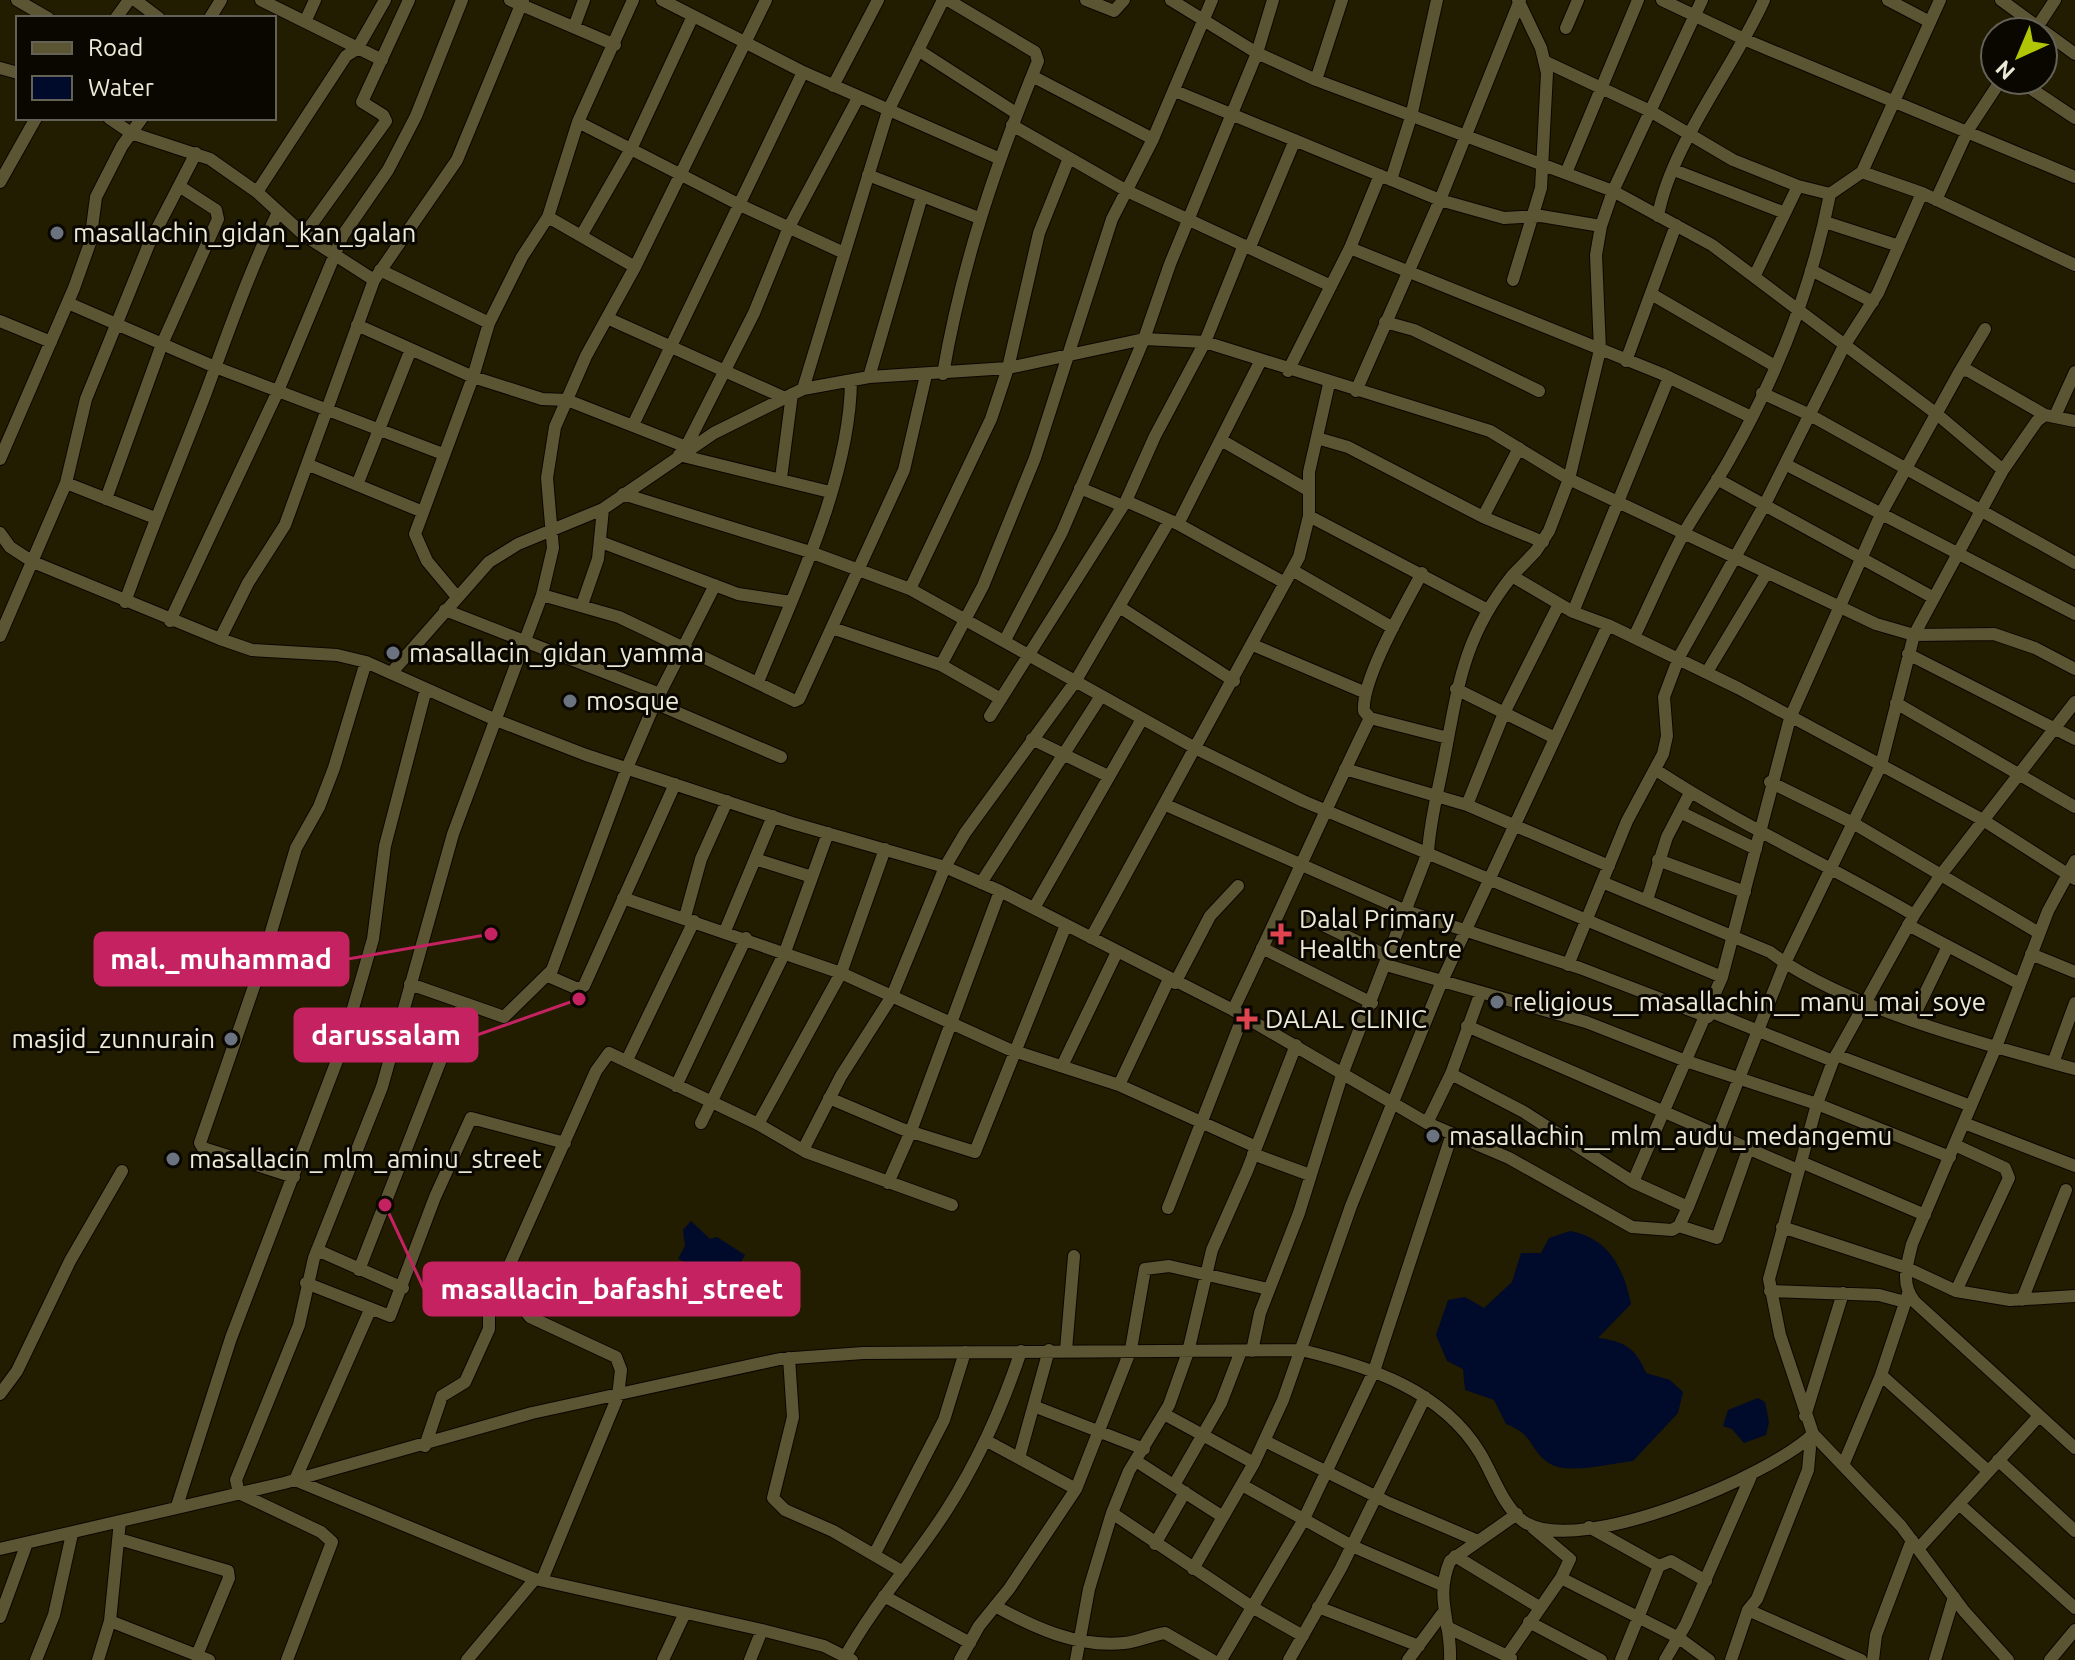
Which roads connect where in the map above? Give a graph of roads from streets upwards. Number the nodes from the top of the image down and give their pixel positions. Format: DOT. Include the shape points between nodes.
graph roads {
  1 [pos="17,0"];
  2 [pos="132,0"];
  3 [pos="261,0"];
  4 [pos="315,0"];
  5 [pos="385,0"];
  6 [pos="409,0"];
  7 [pos="462,0"];
  8 [pos="584,0"];
  9 [pos="633,0"];
  10 [pos="662,0"];
  11 [pos="697,0"];
  12 [pos="766,0"];
  13 [pos="878,0"];
  14 [pos="945,0"];
  15 [pos="1086,0"];
  16 [pos="1124,0"];
  17 [pos="1171,0"];
  18 [pos="1212,0"];
  19 [pos="1273,0"];
  20 [pos="1342,0"];
  21 [pos="1437,0"];
  22 [pos="1519,0"];
  23 [pos="1578,0"];
  24 [pos="1638,0"];
  25 [pos="1662,0"];
  26 [pos="1702,0"];
  27 [pos="1764,0"];
  28 [pos="1888,0"];
  29 [pos="1940,0"];
  30 [pos="2001,0"];
  31 [pos="518,1"];
  32 [pos="691,15"];
  33 [pos="1695,15"];
  34 [pos="45,16"];
  35 [pos="118,16"];
  36 [pos="156,16"];
  37 [pos="2020,16"];
  38 [pos="305,22"];
  39 [pos="1203,22"];
  40 [pos="1930,22"];
  41 [pos="574,27"];
  42 [pos="1566,28"];
  43 [pos="1746,40"];
  44 [pos="745,42"];
  45 [pos="615,45"];
  46 [pos="357,49"];
  47 [pos="918,50"];
  48 [pos="1257,53"];
  49 [pos="382,60"];
  50 [pos="1546,62"];
  51 [pos="803,72"];
  52 [pos="1032,76"];
  53 [pos="1316,80"];
  54 [pos="833,86"];
  55 [pos="1601,88"];
  56 [pos="1175,91"];
  57 [pos="1990,96"];
  58 [pos="2042,96"];
  59 [pos="858,98"];
  60 [pos="1896,100"];
  61 [pos="888,111"];
  62 [pos="1650,111"];
  63 [pos="1233,116"];
  64 [pos="1411,117"];
  65 [pos="2075,118"];
  66 [pos="1014,119"];
  67 [pos="35,120"];
  68 [pos="112,120"];
  69 [pos="141,120"];
  70 [pos="578,122"];
  71 [pos="1968,130"];
  72 [pos="131,133"];
  73 [pos="1692,134"];
  74 [pos="1466,135"];
  75 [pos="1153,139"];
  76 [pos="1295,140"];
  77 [pos="632,147"];
  78 [pos="196,153"];
  79 [pos="998,158"];
  80 [pos="1069,158"];
  81 [pos="1544,163"];
  82 [pos="1674,170"];
  83 [pos="1862,172"];
  84 [pos="1566,173"];
  85 [pos="681,175"];
  86 [pos="868,175"];
  87 [pos="2075,177"];
  88 [pos="1385,178"];
  89 [pos="0,182"];
  90 [pos="179,186"];
  91 [pos="1798,186"];
  92 [pos="1127,191"];
  93 [pos="1613,191"];
  94 [pos="257,192"];
  95 [pos="1922,193"];
  96 [pos="1830,194"];
  97 [pos="922,196"];
  98 [pos="1440,200"];
  99 [pos="1936,200"];
  100 [pos="740,205"];
  101 [pos="278,212"];
  102 [pos="1785,213"];
  103 [pos="1658,216"];
  104 [pos="548,217"];
  105 [pos="1532,217"];
  106 [pos="979,218"];
  107 [pos="1188,221"];
  108 [pos="1825,222"];
  109 [pos="1676,225"];
  110 [pos="1601,226"];
  111 [pos="789,227"];
  112 [pos="304,235"];
  113 [pos="581,236"];
  114 [pos="1247,246"];
  115 [pos="1899,246"];
  116 [pos="1350,248"];
  117 [pos="844,253"];
  118 [pos="334,257"];
  119 [pos="2075,265"];
  120 [pos="635,267"];
  121 [pos="1811,270"];
  122 [pos="1409,271"];
  123 [pos="377,275"];
  124 [pos="1755,275"];
  125 [pos="1513,280"];
  126 [pos="1331,286"];
  127 [pos="1653,295"];
  128 [pos="1873,302"];
  129 [pos="68,303"];
  130 [pos="1798,312"];
  131 [pos="607,318"];
  132 [pos="0,321"];
  133 [pos="1385,322"];
  134 [pos="489,323"];
  135 [pos="118,324"];
  136 [pos="357,325"];
  137 [pos="1985,329"];
  138 [pos="1144,339"];
  139 [pos="51,342"];
  140 [pos="1205,342"];
  141 [pos="162,344"];
  142 [pos="1844,346"];
  143 [pos="411,349"];
  144 [pos="672,350"];
  145 [pos="1600,350"];
  146 [pos="1069,356"];
  147 [pos="1626,361"];
  148 [pos="1260,362"];
  149 [pos="1775,366"];
  150 [pos="215,367"];
  151 [pos="1008,368"];
  152 [pos="1288,371"];
  153 [pos="1960,371"];
  154 [pos="2075,372"];
  155 [pos="724,374"];
  156 [pos="943,374"];
  157 [pos="926,375"];
  158 [pos="473,377"];
  159 [pos="869,377"];
  160 [pos="1669,377"];
  161 [pos="851,381"];
  162 [pos="1329,384"];
  163 [pos="278,391"];
  164 [pos="1356,391"];
  165 [pos="1539,391"];
  166 [pos="1762,393"];
  167 [pos="794,394"];
  168 [pos="567,400"];
  169 [pos="328,410"];
  170 [pos="1810,415"];
  171 [pos="1938,415"];
  172 [pos="2050,415"];
  173 [pos="1751,417"];
  174 [pos="2075,421"];
  175 [pos="633,425"];
  176 [pos="378,431"];
  177 [pos="1317,438"];
  178 [pos="1221,440"];
  179 [pos="1519,448"];
  180 [pos="685,450"];
  181 [pos="443,454"];
  182 [pos="0,459"];
  183 [pos="1785,464"];
  184 [pos="309,465"];
  185 [pos="2003,470"];
  186 [pos="1906,471"];
  187 [pos="781,478"];
  188 [pos="1569,479"];
  189 [pos="1717,479"];
  190 [pos="66,483"];
  191 [pos="357,485"];
  192 [pos="1080,488"];
  193 [pos="1308,490"];
  194 [pos="830,492"];
  195 [pos="623,494"];
  196 [pos="106,499"];
  197 [pos="1616,501"];
  198 [pos="1124,504"];
  199 [pos="1765,504"];
  200 [pos="603,509"];
  201 [pos="423,512"];
  202 [pos="1882,512"];
  203 [pos="1981,512"];
  204 [pos="1309,516"];
  205 [pos="1483,517"];
  206 [pos="155,518"];
  207 [pos="1174,522"];
  208 [pos="549,531"];
  209 [pos="0,533"];
  210 [pos="1684,533"];
  211 [pos="601,542"];
  212 [pos="1543,542"];
  213 [pos="810,552"];
  214 [pos="1958,553"];
  215 [pos="1864,557"];
  216 [pos="1735,559"];
  217 [pos="33,562"];
  218 [pos="2075,563"];
  219 [pos="859,569"];
  220 [pos="1292,570"];
  221 [pos="1422,573"];
  222 [pos="1766,574"];
  223 [pos="1512,576"];
  224 [pos="1285,583"];
  225 [pos="715,585"];
  226 [pos="910,589"];
  227 [pos="542,595"];
  228 [pos="457,597"];
  229 [pos="1934,598"];
  230 [pos="125,602"];
  231 [pos="791,602"];
  232 [pos="1559,604"];
  233 [pos="582,605"];
  234 [pos="1836,607"];
  235 [pos="1121,608"];
  236 [pos="1486,609"];
  237 [pos="445,610"];
  238 [pos="1573,612"];
  239 [pos="2075,614"];
  240 [pos="965,619"];
  241 [pos="170,621"];
  242 [pos="1608,625"];
  243 [pos="832,628"];
  244 [pos="1393,628"];
  245 [pos="1914,635"];
  246 [pos="0,636"];
  247 [pos="1634,637"];
  248 [pos="220,639"];
  249 [pos="1005,640"];
  250 [pos="526,642"];
  251 [pos="1253,645"];
  252 [pos="685,647"];
  253 [pos="1908,654"];
  254 [pos="1031,655"];
  255 [pos="1679,657"];
  256 [pos="366,662"];
  257 [pos="941,665"];
  258 [pos="2075,669"];
  259 [pos="392,672"];
  260 [pos="1707,672"];
  261 [pos="1234,681"];
  262 [pos="758,682"];
  263 [pos="1075,682"];
  264 [pos="426,689"];
  265 [pos="1456,689"];
  266 [pos="1366,693"];
  267 [pos="1101,696"];
  268 [pos="657,698"];
  269 [pos="1001,699"];
  270 [pos="2075,702"];
  271 [pos="1896,703"];
  272 [pos="1504,713"];
  273 [pos="990,716"];
  274 [pos="1370,718"];
  275 [pos="1790,718"];
  276 [pos="1142,719"];
  277 [pos="496,720"];
  278 [pos="2055,728"];
  279 [pos="1448,738"];
  280 [pos="1555,738"];
  281 [pos="1032,739"];
  282 [pos="2075,739"];
  283 [pos="1197,749"];
  284 [pos="1062,755"];
  285 [pos="781,757"];
  286 [pos="1881,765"];
  287 [pos="627,768"];
  288 [pos="1345,769"];
  289 [pos="1656,770"];
  290 [pos="2019,773"];
  291 [pos="1108,776"];
  292 [pos="1770,782"];
  293 [pos="675,784"];
  294 [pos="1690,793"];
  295 [pos="1437,796"];
  296 [pos="727,801"];
  297 [pos="1166,805"];
  298 [pos="1467,805"];
  299 [pos="2075,807"];
  300 [pos="1323,809"];
  301 [pos="1680,812"];
  302 [pos="773,816"];
  303 [pos="1983,820"];
  304 [pos="1516,823"];
  305 [pos="1853,823"];
  306 [pos="1761,832"];
  307 [pos="828,833"];
  308 [pos="885,849"];
  309 [pos="1756,849"];
  310 [pos="1428,852"];
  311 [pos="755,859"];
  312 [pos="1658,860"];
  313 [pos="2075,861"];
  314 [pos="1301,866"];
  315 [pos="1609,866"];
  316 [pos="945,867"];
  317 [pos="1832,867"];
  318 [pos="1940,876"];
  319 [pos="812,877"];
  320 [pos="1490,877"];
  321 [pos="2071,877"];
  322 [pos="1602,882"];
  323 [pos="981,883"];
  324 [pos="1238,886"];
  325 [pos="1000,891"];
  326 [pos="1745,892"];
  327 [pos="623,898"];
  328 [pos="1647,900"];
  329 [pos="1034,908"];
  330 [pos="1406,911"];
  331 [pos="1309,918"];
  332 [pos="689,919"];
  333 [pos="1587,920"];
  334 [pos="1911,920"];
  335 [pos="1066,925"];
  336 [pos="1466,930"];
  337 [pos="725,931"];
  338 [pos="2039,933"];
  339 [pos="1733,937"];
  340 [pos="746,938"];
  341 [pos="1091,938"];
  342 [pos="1948,946"];
  343 [pos="1262,948"];
  344 [pos="785,952"];
  345 [pos="1117,952"];
  346 [pos="2031,954"];
  347 [pos="1388,961"];
  348 [pos="1568,965"];
  349 [pos="1784,965"];
  350 [pos="2075,972"];
  351 [pos="841,973"];
  352 [pos="548,976"];
  353 [pos="1722,977"];
  354 [pos="1172,981"];
  355 [pos="1442,981"];
  356 [pos="410,984"];
  357 [pos="2020,984"];
  358 [pos="1481,992"];
  359 [pos="892,996"];
  360 [pos="1866,1002"];
  361 [pos="463,1003"];
  362 [pos="1372,1003"];
  363 [pos="2075,1003"];
  364 [pos="1238,1013"];
  365 [pos="1708,1014"];
  366 [pos="1913,1018"];
  367 [pos="951,1025"];
  368 [pos="1467,1026"];
  369 [pos="1760,1031"];
  370 [pos="1296,1045"];
  371 [pos="1996,1047"];
  372 [pos="1015,1051"];
  373 [pos="1834,1058"];
  374 [pos="627,1060"];
  375 [pos="1686,1061"];
  376 [pos="2053,1063"];
  377 [pos="1062,1066"];
  378 [pos="2075,1069"];
  379 [pos="1343,1072"];
  380 [pos="1451,1074"];
  381 [pos="1739,1077"];
  382 [pos="1119,1085"];
  383 [pos="676,1086"];
  384 [pos="829,1098"];
  385 [pos="1393,1102"];
  386 [pos="710,1104"];
  387 [pos="1817,1104"];
  388 [pos="1971,1106"];
  389 [pos="1664,1114"];
  390 [pos="1202,1120"];
  391 [pos="701,1123"];
  392 [pos="1427,1123"];
  393 [pos="1964,1123"];
  394 [pos="758,1124"];
  395 [pos="911,1131"];
  396 [pos="1718,1133"];
  397 [pos="1452,1134"];
  398 [pos="565,1143"];
  399 [pos="1749,1147"];
  400 [pos="803,1150"];
  401 [pos="1254,1150"];
  402 [pos="1952,1151"];
  403 [pos="1800,1166"];
  404 [pos="2075,1166"];
  405 [pos="122,1171"];
  406 [pos="1310,1175"];
  407 [pos="294,1177"];
  408 [pos="1633,1182"];
  409 [pos="888,1183"];
  410 [pos="2066,1190"];
  411 [pos="952,1205"];
  412 [pos="1688,1207"];
  413 [pos="1168,1208"];
  414 [pos="1925,1215"];
  415 [pos="1679,1226"];
  416 [pos="1782,1227"];
  417 [pos="317,1250"];
  418 [pos="1074,1256"];
  419 [pos="1907,1268"];
  420 [pos="359,1270"];
  421 [pos="1204,1275"];
  422 [pos="306,1283"];
  423 [pos="403,1288"];
  424 [pos="1268,1289"];
  425 [pos="498,1290"];
  426 [pos="1770,1291"];
  427 [pos="1956,1291"];
  428 [pos="1843,1293"];
  429 [pos="2075,1296"];
  430 [pos="1907,1298"];
  431 [pos="2022,1300"];
  432 [pos="370,1310"];
  433 [pos="1131,1349"];
  434 [pos="1049,1350"];
  435 [pos="1066,1350"];
  436 [pos="1301,1350"];
  437 [pos="1021,1351"];
  438 [pos="1247,1351"];
  439 [pos="965,1352"];
  440 [pos="1188,1352"];
  441 [pos="789,1358"];
  442 [pos="1374,1371"];
  443 [pos="1881,1375"];
  444 [pos="0,1394"];
  445 [pos="618,1396"];
  446 [pos="1425,1397"];
  447 [pos="1036,1407"];
  448 [pos="1164,1414"];
  449 [pos="1805,1416"];
  450 [pos="2039,1416"];
  451 [pos="1100,1430"];
  452 [pos="1204,1436"];
  453 [pos="1810,1437"];
  454 [pos="987,1441"];
  455 [pos="1265,1441"];
  456 [pos="2072,1441"];
  457 [pos="425,1446"];
  458 [pos="1140,1455"];
  459 [pos="1019,1458"];
  460 [pos="1998,1460"];
  461 [pos="1254,1463"];
  462 [pos="1844,1463"];
  463 [pos="1988,1471"];
  464 [pos="1328,1472"];
  465 [pos="1751,1476"];
  466 [pos="295,1480"];
  467 [pos="1242,1485"];
  468 [pos="1076,1489"];
  469 [pos="1180,1489"];
  470 [pos="239,1493"];
  471 [pos="1377,1494"];
  472 [pos="1959,1504"];
  473 [pos="177,1506"];
  474 [pos="1112,1513"];
  475 [pos="1223,1517"];
  476 [pos="1522,1519"];
  477 [pos="120,1521"];
  478 [pos="1303,1521"];
  479 [pos="1589,1527"];
  480 [pos="2075,1531"];
  481 [pos="72,1534"];
  482 [pos="119,1539"];
  483 [pos="1478,1541"];
  484 [pos="27,1543"];
  485 [pos="1155,1544"];
  486 [pos="1915,1544"];
  487 [pos="1352,1546"];
  488 [pos="0,1549"];
  489 [pos="874,1555"];
  490 [pos="1455,1556"];
  491 [pos="1659,1566"];
  492 [pos="1193,1569"];
  493 [pos="903,1572"];
  494 [pos="1561,1578"];
  495 [pos="539,1579"];
  496 [pos="1706,1581"];
  497 [pos="1442,1585"];
  498 [pos="884,1596"];
  499 [pos="1954,1597"];
  500 [pos="995,1606"];
  501 [pos="1252,1607"];
  502 [pos="1318,1607"];
  503 [pos="1539,1607"];
  504 [pos="2075,1608"];
  505 [pos="1748,1610"];
  506 [pos="685,1613"];
  507 [pos="0,1617"];
  508 [pos="1445,1620"];
  509 [pos="1638,1620"];
  510 [pos="110,1621"];
  511 [pos="1529,1622"];
  512 [pos="762,1630"];
  513 [pos="2075,1630"];
  514 [pos="1303,1636"];
  515 [pos="1679,1638"];
  516 [pos="1079,1640"];
  517 [pos="970,1643"];
  518 [pos="824,1646"];
  519 [pos="1419,1646"];
  520 [pos="203,1658"];
  521 [pos="848,1658"];
  522 [pos="1294,1658"];
  523 [pos="1510,1658"];
  524 [pos="962,1659"];
  525 [pos="36,1660"];
  526 [pos="98,1660"];
  527 [pos="287,1660"];
  528 [pos="467,1660"];
  529 [pos="663,1660"];
  530 [pos="750,1660"];
  531 [pos="817,1660"];
  532 [pos="1076,1660"];
  533 [pos="1212,1660"];
  534 [pos="1221,1660"];
  535 [pos="1408,1660"];
  536 [pos="1450,1660"];
  537 [pos="1601,1660"];
  538 [pos="1621,1660"];
  539 [pos="1665,1660"];
  540 [pos="1709,1660"];
  541 [pos="1731,1660"];
  542 [pos="1861,1660"];
  543 [pos="1873,1660"];
  544 [pos="1935,1660"];
  545 [pos="2008,1660"];
  546 [pos="2050,1660"];
  1 -- 34 [label="street"];
  2 -- 35 [label="street"];
  2 -- 36 [label="street"];
  3 -- 38 [label="street"];
  4 -- 38 [label="street"];
  5 -- 46 [label="street"];
  6 -- 49 [label="street"];
  7 -- 118 [label="street" via="416,116"];
  8 -- 41 [label="street"];
  9 -- 45 [label="street"];
  10 -- 32 [label="street"];
  11 -- 32 [label="street"];
  12 -- 44 [label="street"];
  13 -- 54 [label="street"];
  14 -- 47 [label="street"];
  14 -- 52 [label="street" via="1035,52 1038,61"];
  15 -- 16 [label="street" via="1114,11"];
  17 -- 39 [label="street"];
  18 -- 39 [label="street"];
  19 -- 48 [label="street"];
  20 -- 53 [label="street"];
  21 -- 64 [label="street"];
  22 -- 50 [label="street"];
  22 -- 74 [label="street"];
  23 -- 42 [label="street"];
  24 -- 55 [label="street"];
  25 -- 33 [label="street"];
  26 -- 33 [label="street"];
  27 -- 43 [label="street"];
  28 -- 40 [label="street"];
  29 -- 40 [label="street"];
  30 -- 37 [label="street"];
  31 -- 41 [label="street"];
  31 -- 123 [label="street" via="457,160"];
  32 -- 44 [label="street"];
  32 -- 77 [label="street"];
  33 -- 43 [label="street"];
  33 -- 62 [label="street"];
  38 -- 46 [label="street"];
  39 -- 48 [label="street"];
  39 -- 56 [label="street"];
  40 -- 60 [label="street"];
  41 -- 45 [label="street"];
  43 -- 60 [label="street"];
  43 -- 73 [label="street"];
  44 -- 51 [label="street"];
  44 -- 85 [label="street"];
  45 -- 70 [label="street"];
  46 -- 49 [label="street"];
  46 -- 94 [label="street" via="346,56"];
  47 -- 61 [label="street"];
  47 -- 66 [label="street"];
  48 -- 53 [label="street"];
  48 -- 63 [label="street"];
  49 -- 112 [label="street" via="362,102 386,121"];
  50 -- 55 [label="street"];
  50 -- 81 [label="street"];
  51 -- 54 [label="street"];
  51 -- 100 [label="street"];
  52 -- 66 [label="street"];
  52 -- 75 [label="street"];
  53 -- 64 [label="street"];
  54 -- 59 [label="street"];
  55 -- 62 [label="street"];
  55 -- 84 [label="street"];
  56 -- 63 [label="street"];
  56 -- 75 [label="street"];
  57 -- 71 [label="street"];
  58 -- 65 [label="street"];
  59 -- 61 [label="street"];
  59 -- 111 [label="street"];
  60 -- 71 [label="street"];
  60 -- 83 [label="street"];
  61 -- 79 [label="street"];
  61 -- 86 [label="street"];
  62 -- 73 [label="street"];
  62 -- 93 [label="street"];
  63 -- 76 [label="street"];
  63 -- 107 [label="street"];
  64 -- 74 [label="street"];
  64 -- 88 [label="street"];
  66 -- 79 [label="street"];
  66 -- 80 [label="street"];
  67 -- 89 [label="street"];
  68 -- 72 [label="street"];
  69 -- 72 [label="street"];
  70 -- 77 [label="street"];
  70 -- 104 [label="street"];
  71 -- 87 [label="street"];
  71 -- 99 [label="street"];
  72 -- 78 [label="street"];
  72 -- 129 [label="street" via="96,197 90,243"];
  73 -- 82 [label="street"];
  73 -- 91 [label="street" via="1733,160"];
  74 -- 81 [label="street"];
  74 -- 98 [label="street"];
  75 -- 92 [label="street"];
  76 -- 88 [label="street"];
  76 -- 114 [label="street"];
  77 -- 85 [label="street"];
  77 -- 113 [label="street"];
  78 -- 90 [label="street"];
  78 -- 94 [label="street"];
  79 -- 106 [label="street"];
  80 -- 92 [label="street"];
  80 -- 151 [label="street" via="1039,233"];
  81 -- 84 [label="street"];
  81 -- 105 [label="street"];
  82 -- 102 [label="street"];
  82 -- 103 [label="street"];
  83 -- 95 [label="street"];
  83 -- 96 [label="street"];
  84 -- 93 [label="street"];
  85 -- 100 [label="street"];
  85 -- 120 [label="street"];
  86 -- 97 [label="street"];
  86 -- 117 [label="street"];
  88 -- 98 [label="street"];
  88 -- 116 [label="street"];
  90 -- 135 [label="street"];
  90 -- 141 [label="street" via="219,214"];
  91 -- 96 [label="street"];
  91 -- 102 [label="street"];
  92 -- 107 [label="street"];
  92 -- 146 [label="street" via="1112,219"];
  93 -- 103 [label="street"];
  93 -- 110 [label="street"];
  94 -- 101 [label="street"];
  95 -- 99 [label="street"];
  95 -- 115 [label="street"];
  96 -- 108 [label="street"];
  97 -- 106 [label="street"];
  97 -- 159 [label="street"];
  98 -- 105 [label="street" via="1504,218"];
  98 -- 122 [label="street"];
  99 -- 119 [label="street"];
  100 -- 111 [label="street"];
  100 -- 144 [label="street"];
  101 -- 112 [label="street"];
  101 -- 150 [label="street"];
  102 -- 124 [label="street"];
  103 -- 109 [label="street"];
  104 -- 113 [label="street"];
  104 -- 134 [label="street"];
  105 -- 110 [label="street"];
  105 -- 125 [label="street"];
  106 -- 156 [label="street"];
  107 -- 114 [label="street"];
  107 -- 138 [label="street"];
  108 -- 115 [label="street"];
  108 -- 121 [label="street"];
  109 -- 124 [label="street"];
  109 -- 127 [label="street"];
  110 -- 145 [label="street" via="1596,255"];
  111 -- 117 [label="street"];
  111 -- 155 [label="street"];
  112 -- 118 [label="street"];
  113 -- 120 [label="street"];
  114 -- 126 [label="street"];
  114 -- 140 [label="street"];
  115 -- 128 [label="street"];
  116 -- 122 [label="street"];
  116 -- 126 [label="street"];
  117 -- 167 [label="street"];
  118 -- 123 [label="street"];
  118 -- 163 [label="street"];
  120 -- 131 [label="street"];
  121 -- 128 [label="street"];
  121 -- 130 [label="street"];
  122 -- 133 [label="street"];
  122 -- 145 [label="street"];
  123 -- 134 [label="street"];
  123 -- 136 [label="street"];
  124 -- 130 [label="street"];
  126 -- 152 [label="street"];
  127 -- 147 [label="street"];
  127 -- 149 [label="street"];
  128 -- 142 [label="street"];
  129 -- 135 [label="street"];
  129 -- 139 [label="street"];
  130 -- 142 [label="street"];
  130 -- 149 [label="street"];
  131 -- 144 [label="street"];
  131 -- 168 [label="street"];
  132 -- 139 [label="street"];
  133 -- 164 [label="street"];
  133 -- 165 [label="street" via="1414,330"];
  134 -- 158 [label="street"];
  135 -- 141 [label="street"];
  135 -- 190 [label="street" via="86,399"];
  136 -- 143 [label="street"];
  136 -- 169 [label="street"];
  137 -- 153 [label="street"];
  138 -- 140 [label="street"];
  138 -- 146 [label="street"];
  138 -- 192 [label="street"];
  139 -- 182 [label="street"];
  140 -- 148 [label="street"];
  140 -- 198 [label="street"];
  141 -- 150 [label="street"];
  141 -- 196 [label="street"];
  142 -- 170 [label="street"];
  142 -- 171 [label="street"];
  143 -- 158 [label="street"];
  143 -- 176 [label="street"];
  144 -- 155 [label="street"];
  144 -- 175 [label="street"];
  145 -- 147 [label="street"];
  145 -- 188 [label="street"];
  146 -- 151 [label="street"];
  146 -- 240 [label="street" via="1015,509"];
  147 -- 160 [label="street"];
  148 -- 152 [label="street"];
  148 -- 178 [label="street"];
  149 -- 166 [label="street"];
  150 -- 163 [label="street"];
  150 -- 206 [label="street"];
  151 -- 156 [label="street"];
  151 -- 226 [label="street" via="970,469"];
  152 -- 162 [label="street"];
  153 -- 171 [label="street"];
  153 -- 172 [label="street"];
  154 -- 172 [label="street"];
  155 -- 167 [label="street"];
  155 -- 180 [label="street"];
  156 -- 157 [label="street"];
  157 -- 159 [label="street"];
  157 -- 219 [label="street" via="904,470"];
  158 -- 168 [label="street" via="542,399"];
  158 -- 181 [label="street"];
  159 -- 161 [label="street"];
  160 -- 173 [label="street"];
  160 -- 197 [label="street"];
  161 -- 167 [label="street"];
  161 -- 194 [label="street" via="849,426"];
  162 -- 164 [label="street"];
  162 -- 177 [label="street"];
  163 -- 169 [label="street"];
  163 -- 241 [label="street"];
  164 -- 179 [label="street" via="1467,422"];
  166 -- 170 [label="street"];
  166 -- 173 [label="street"];
  167 -- 180 [label="street"];
  167 -- 187 [label="street"];
  168 -- 175 [label="street"];
  168 -- 208 [label="street" via="555,427 547,478"];
  169 -- 176 [label="street"];
  169 -- 184 [label="street"];
  170 -- 183 [label="street"];
  170 -- 186 [label="street"];
  171 -- 185 [label="street"];
  171 -- 186 [label="street"];
  172 -- 174 [label="street"];
  172 -- 185 [label="street" via="2037,421"];
  173 -- 189 [label="street"];
  175 -- 180 [label="street"];
  176 -- 181 [label="street"];
  176 -- 191 [label="street"];
  177 -- 193 [label="street"];
  177 -- 205 [label="street" via="1364,455"];
  178 -- 193 [label="street"];
  178 -- 207 [label="street"];
  179 -- 188 [label="street"];
  179 -- 205 [label="street"];
  180 -- 187 [label="street"];
  180 -- 195 [label="street"];
  181 -- 201 [label="street"];
  183 -- 199 [label="street"];
  183 -- 202 [label="street"];
  184 -- 191 [label="street"];
  184 -- 248 [label="street" via="285,525"];
  185 -- 203 [label="street"];
  186 -- 202 [label="street"];
  186 -- 203 [label="street"];
  187 -- 194 [label="street"];
  188 -- 197 [label="street"];
  188 -- 212 [label="street"];
  189 -- 199 [label="street"];
  189 -- 210 [label="street"];
  190 -- 196 [label="street"];
  190 -- 217 [label="street"];
  191 -- 201 [label="street"];
  192 -- 198 [label="street"];
  192 -- 249 [label="street"];
  193 -- 204 [label="street"];
  194 -- 213 [label="street"];
  195 -- 200 [label="street"];
  195 -- 213 [label="street"];
  196 -- 206 [label="street"];
  197 -- 210 [label="street"];
  197 -- 238 [label="street"];
  198 -- 207 [label="street"];
  198 -- 254 [label="street"];
  199 -- 215 [label="street"];
  199 -- 216 [label="street"];
  200 -- 208 [label="street"];
  200 -- 211 [label="street"];
  201 -- 228 [label="street" via="417,545"];
  202 -- 214 [label="street"];
  202 -- 215 [label="street"];
  203 -- 214 [label="street"];
  203 -- 218 [label="street"];
  204 -- 220 [label="street"];
  204 -- 221 [label="street"];
  205 -- 212 [label="street"];
  206 -- 230 [label="street"];
  207 -- 224 [label="street"];
  207 -- 235 [label="street"];
  208 -- 227 [label="street" via="553,548"];
  208 -- 228 [label="street" via="489,562"];
  209 -- 217 [label="street"];
  210 -- 216 [label="street"];
  210 -- 247 [label="street"];
  211 -- 225 [label="street"];
  211 -- 233 [label="street"];
  212 -- 223 [label="street"];
  213 -- 219 [label="street"];
  213 -- 231 [label="street"];
  214 -- 229 [label="street"];
  214 -- 239 [label="street"];
  215 -- 229 [label="street"];
  215 -- 234 [label="street"];
  216 -- 222 [label="street"];
  216 -- 255 [label="street"];
  217 -- 230 [label="street"];
  217 -- 246 [label="street"];
  219 -- 226 [label="street"];
  219 -- 243 [label="street"];
  220 -- 224 [label="street"];
  220 -- 244 [label="street"];
  221 -- 236 [label="street"];
  221 -- 244 [label="street"];
  222 -- 234 [label="street"];
  222 -- 260 [label="street"];
  223 -- 232 [label="street"];
  223 -- 236 [label="street"];
  224 -- 251 [label="street"];
  225 -- 231 [label="street"];
  225 -- 252 [label="street"];
  226 -- 240 [label="street"];
  227 -- 233 [label="street"];
  227 -- 250 [label="street"];
  228 -- 237 [label="street"];
  229 -- 245 [label="street"];
  230 -- 241 [label="street"];
  231 -- 262 [label="street"];
  232 -- 238 [label="street"];
  232 -- 272 [label="street"];
  233 -- 252 [label="street"];
  234 -- 245 [label="street"];
  234 -- 275 [label="street"];
  235 -- 261 [label="street"];
  235 -- 263 [label="street"];
  236 -- 265 [label="street"];
  237 -- 250 [label="street"];
  237 -- 259 [label="street"];
  238 -- 242 [label="street"];
  240 -- 249 [label="street"];
  240 -- 257 [label="street"];
  241 -- 248 [label="street"];
  242 -- 247 [label="street"];
  242 -- 280 [label="street"];
  243 -- 257 [label="street"];
  243 -- 262 [label="street" via="799,699"];
  244 -- 266 [label="street"];
  245 -- 253 [label="street"];
  245 -- 258 [label="street" via="1994,634"];
  247 -- 255 [label="street"];
  248 -- 256 [label="street" via="252,650"];
  249 -- 254 [label="street"];
  250 -- 268 [label="street"];
  250 -- 277 [label="street"];
  251 -- 261 [label="street"];
  251 -- 266 [label="street"];
  252 -- 262 [label="street"];
  252 -- 268 [label="street"];
  253 -- 271 [label="street"];
  253 -- 278 [label="street"];
  254 -- 263 [label="street"];
  254 -- 269 [label="street"];
  255 -- 260 [label="street"];
  255 -- 289 [label="street" via="1665,688 1667,736"];
  256 -- 259 [label="street"];
  256 -- 407 [label="street" via="329,781 296,848 200,1143"];
  257 -- 269 [label="street"];
  259 -- 264 [label="street"];
  260 -- 275 [label="street"];
  261 -- 283 [label="street"];
  263 -- 267 [label="street"];
  263 -- 281 [label="street"];
  264 -- 277 [label="street"];
  264 -- 407 [label="street" via="385,846 373,939 341,1050"];
  265 -- 272 [label="street"];
  265 -- 279 [label="street"];
  266 -- 274 [label="street" via="1364,711"];
  267 -- 276 [label="street"];
  267 -- 284 [label="street"];
  268 -- 285 [label="street"];
  268 -- 287 [label="street"];
  269 -- 273 [label="street"];
  270 -- 278 [label="street"];
  271 -- 286 [label="street"];
  271 -- 290 [label="street"];
  272 -- 280 [label="street"];
  272 -- 298 [label="street"];
  274 -- 279 [label="street"];
  274 -- 288 [label="street"];
  275 -- 286 [label="street"];
  275 -- 292 [label="street"];
  276 -- 283 [label="street"];
  276 -- 291 [label="street"];
  277 -- 287 [label="street"];
  277 -- 356 [label="street" via="453,834"];
  278 -- 282 [label="street"];
  278 -- 290 [label="street"];
  279 -- 295 [label="street"];
  280 -- 304 [label="street"];
  281 -- 284 [label="street"];
  281 -- 316 [label="street"];
  283 -- 297 [label="street"];
  283 -- 300 [label="street"];
  284 -- 291 [label="street"];
  284 -- 323 [label="street"];
  286 -- 303 [label="street"];
  286 -- 305 [label="street"];
  287 -- 293 [label="street"];
  287 -- 352 [label="street"];
  288 -- 295 [label="street"];
  288 -- 300 [label="street"];
  289 -- 294 [label="street"];
  289 -- 315 [label="street"];
  290 -- 299 [label="street"];
  290 -- 303 [label="street"];
  291 -- 329 [label="street"];
  292 -- 305 [label="street"];
  292 -- 306 [label="street"];
  293 -- 296 [label="street"];
  293 -- 327 [label="street"];
  294 -- 301 [label="street"];
  294 -- 306 [label="street"];
  295 -- 298 [label="street"];
  295 -- 310 [label="street"];
  296 -- 302 [label="street"];
  296 -- 332 [label="street" via="701,859"];
  297 -- 314 [label="street"];
  297 -- 341 [label="street"];
  298 -- 304 [label="street"];
  300 -- 310 [label="street"];
  300 -- 314 [label="street"];
  301 -- 309 [label="street"];
  301 -- 312 [label="street"];
  302 -- 307 [label="street"];
  302 -- 311 [label="street"];
  303 -- 318 [label="street"];
  303 -- 321 [label="street"];
  304 -- 315 [label="street"];
  304 -- 320 [label="street"];
  305 -- 317 [label="street"];
  305 -- 318 [label="street"];
  306 -- 309 [label="street"];
  306 -- 317 [label="street"];
  307 -- 308 [label="street"];
  307 -- 319 [label="street"];
  308 -- 316 [label="street"];
  308 -- 351 [label="street"];
  309 -- 326 [label="street"];
  310 -- 320 [label="street"];
  310 -- 330 [label="street"];
  311 -- 319 [label="street"];
  311 -- 337 [label="street"];
  312 -- 326 [label="street"];
  312 -- 328 [label="street"];
  313 -- 321 [label="street"];
  314 -- 330 [label="street"];
  314 -- 343 [label="street"];
  315 -- 322 [label="street"];
  316 -- 323 [label="street"];
  316 -- 359 [label="street"];
  317 -- 334 [label="street"];
  317 -- 349 [label="street"];
  318 -- 334 [label="street"];
  318 -- 338 [label="street"];
  319 -- 344 [label="street"];
  320 -- 333 [label="street"];
  320 -- 336 [label="street"];
  321 -- 338 [label="street"];
  322 -- 328 [label="street"];
  322 -- 333 [label="street"];
  323 -- 325 [label="street"];
  324 -- 354 [label="street" via="1210,916"];
  325 -- 329 [label="street"];
  325 -- 367 [label="street"];
  326 -- 339 [label="street"];
  327 -- 332 [label="street"];
  327 -- 352 [label="street" via="584,986 578,989"];
  328 -- 339 [label="street"];
  329 -- 335 [label="street"];
  330 -- 336 [label="street"];
  330 -- 347 [label="street"];
  331 -- 347 [label="street"];
  332 -- 337 [label="street"];
  332 -- 374 [label="street"];
  333 -- 348 [label="street"];
  333 -- 353 [label="street"];
  334 -- 342 [label="street"];
  334 -- 360 [label="street"];
  335 -- 341 [label="street"];
  335 -- 372 [label="street"];
  336 -- 348 [label="street"];
  336 -- 355 [label="street"];
  337 -- 340 [label="street"];
  338 -- 346 [label="street"];
  339 -- 349 [label="street" via="1770,952"];
  339 -- 353 [label="street"];
  340 -- 344 [label="street"];
  340 -- 383 [label="street"];
  341 -- 345 [label="street"];
  342 -- 357 [label="street"];
  342 -- 366 [label="street"];
  343 -- 362 [label="street"];
  343 -- 364 [label="street"];
  344 -- 351 [label="street"];
  344 -- 386 [label="street"];
  345 -- 354 [label="street"];
  345 -- 377 [label="street"];
  346 -- 350 [label="street"];
  346 -- 357 [label="street"];
  347 -- 355 [label="street"];
  347 -- 362 [label="street"];
  348 -- 365 [label="street"];
  349 -- 360 [label="street"];
  349 -- 369 [label="street"];
  351 -- 359 [label="street"];
  351 -- 394 [label="street"];
  352 -- 361 [label="street" via="504,1017"];
  353 -- 365 [label="street"];
  354 -- 364 [label="street"];
  354 -- 382 [label="street"];
  355 -- 358 [label="street"];
  355 -- 385 [label="street"];
  356 -- 361 [label="street"];
  356 -- 417 [label="street" via="382,1087"];
  357 -- 371 [label="street"];
  358 -- 368 [label="street"];
  358 -- 375 [label="street" via="1586,1022"];
  359 -- 367 [label="street"];
  359 -- 384 [label="street"];
  360 -- 366 [label="street"];
  360 -- 373 [label="street"];
  361 -- 420 [label="street"];
  362 -- 379 [label="street"];
  363 -- 376 [label="street"];
  364 -- 370 [label="street"];
  364 -- 390 [label="street"];
  365 -- 369 [label="street"];
  365 -- 375 [label="street"];
  366 -- 371 [label="street"];
  367 -- 372 [label="street"];
  367 -- 395 [label="street"];
  368 -- 380 [label="street"];
  368 -- 389 [label="street"];
  369 -- 373 [label="street"];
  369 -- 381 [label="street"];
  370 -- 379 [label="street"];
  370 -- 401 [label="street"];
  371 -- 376 [label="street"];
  371 -- 388 [label="street"];
  372 -- 377 [label="street"];
  372 -- 395 [label="street" via="975,1152"];
  373 -- 387 [label="street"];
  373 -- 388 [label="street"];
  374 -- 383 [label="street"];
  374 -- 398 [label="street" via="604,1056"];
  375 -- 381 [label="street"];
  375 -- 389 [label="street"];
  376 -- 378 [label="street"];
  377 -- 382 [label="street"];
  379 -- 385 [label="street"];
  379 -- 406 [label="street"];
  380 -- 392 [label="street"];
  380 -- 408 [label="street" via="1524,1112"];
  381 -- 387 [label="street"];
  381 -- 396 [label="street"];
  382 -- 390 [label="street"];
  383 -- 386 [label="street"];
  384 -- 395 [label="street"];
  384 -- 400 [label="street"];
  385 -- 392 [label="street"];
  385 -- 436 [label="street"];
  386 -- 391 [label="street"];
  386 -- 394 [label="street"];
  387 -- 402 [label="street"];
  387 -- 403 [label="street"];
  388 -- 393 [label="street"];
  389 -- 396 [label="street"];
  389 -- 408 [label="street"];
  390 -- 401 [label="street"];
  390 -- 413 [label="street"];
  392 -- 397 [label="street"];
  393 -- 402 [label="street"];
  393 -- 404 [label="street"];
  394 -- 400 [label="street"];
  395 -- 409 [label="street"];
  396 -- 399 [label="street"];
  396 -- 412 [label="street"];
  397 -- 415 [label="street" via="1509,1158 1632,1227 1666,1232"];
  397 -- 442 [label="street"];
  398 -- 423 [label="street" via="471,1118 435,1197"];
  398 -- 425 [label="street"];
  399 -- 403 [label="street"];
  399 -- 415 [label="street" via="1717,1238"];
  400 -- 409 [label="street"];
  401 -- 406 [label="street"];
  401 -- 421 [label="street"];
  402 -- 414 [label="street"];
  402 -- 427 [label="street" via="2005,1168 2009,1178"];
  403 -- 414 [label="street"];
  403 -- 416 [label="street"];
  405 -- 444 [label="street"];
  406 -- 424 [label="street"];
  407 -- 473 [label="street" via="231,1338"];
  408 -- 412 [label="street"];
  409 -- 411 [label="street"];
  410 -- 431 [label="street"];
  412 -- 415 [label="street"];
  414 -- 419 [label="street"];
  416 -- 419 [label="street"];
  416 -- 426 [label="street"];
  417 -- 420 [label="street"];
  417 -- 422 [label="street"];
  418 -- 435 [label="street"];
  419 -- 427 [label="street"];
  419 -- 430 [label="street"];
  420 -- 423 [label="street"];
  421 -- 424 [label="street"];
  421 -- 433 [label="street" via="1169,1266 1145,1269"];
  421 -- 440 [label="street"];
  422 -- 432 [label="street"];
  422 -- 470 [label="street" via="303,1313 236,1480"];
  423 -- 432 [label="street" via="390,1316"];
  424 -- 438 [label="street"];
  425 -- 445 [label="street" via="530,1317 616,1357 621,1370"];
  425 -- 457 [label="street" via="489,1311 489,1329 465,1382 442,1396"];
  426 -- 428 [label="street"];
  426 -- 449 [label="street"];
  427 -- 431 [label="street"];
  428 -- 430 [label="street"];
  428 -- 449 [label="street"];
  429 -- 431 [label="street"];
  430 -- 443 [label="street"];
  430 -- 450 [label="street"];
  432 -- 466 [label="street"];
  433 -- 435 [label="street"];
  433 -- 440 [label="street"];
  433 -- 451 [label="street"];
  434 -- 435 [label="street"];
  434 -- 437 [label="street"];
  434 -- 447 [label="street"];
  436 -- 438 [label="street"];
  436 -- 442 [label="street"];
  436 -- 455 [label="street"];
  437 -- 439 [label="street"];
  437 -- 454 [label="street"];
  438 -- 440 [label="street"];
  438 -- 452 [label="street"];
  439 -- 441 [label="street"];
  439 -- 489 [label="street" via="944,1420"];
  440 -- 448 [label="street"];
  441 -- 445 [label="street"];
  441 -- 489 [label="street" via="793,1417 773,1498 785,1510"];
  442 -- 446 [label="street"];
  442 -- 464 [label="street"];
  443 -- 462 [label="street"];
  443 -- 463 [label="street"];
  445 -- 457 [label="street" via="532,1413"];
  445 -- 495 [label="street"];
  446 -- 471 [label="street"];
  446 -- 476 [label="street" via="1461,1427"];
  447 -- 451 [label="street"];
  447 -- 459 [label="street"];
  448 -- 452 [label="street"];
  448 -- 458 [label="street"];
  449 -- 453 [label="street"];
  450 -- 456 [label="street"];
  450 -- 460 [label="street"];
  451 -- 458 [label="street"];
  451 -- 468 [label="street"];
  452 -- 461 [label="street"];
  452 -- 469 [label="street"];
  453 -- 462 [label="street"];
  453 -- 465 [label="street"];
  453 -- 505 [label="street" via="1808,1470"];
  454 -- 459 [label="street"];
  454 -- 493 [label="street"];
  455 -- 461 [label="street"];
  455 -- 464 [label="street"];
  457 -- 466 [label="street"];
  458 -- 469 [label="street"];
  458 -- 474 [label="street"];
  459 -- 468 [label="street"];
  460 -- 463 [label="street"];
  460 -- 480 [label="street"];
  461 -- 467 [label="street"];
  462 -- 486 [label="street"];
  463 -- 472 [label="street"];
  464 -- 471 [label="street"];
  464 -- 478 [label="street"];
  465 -- 479 [label="street" via="1652,1514"];
  465 -- 496 [label="street"];
  466 -- 470 [label="street"];
  466 -- 495 [label="street"];
  467 -- 475 [label="street"];
  467 -- 478 [label="street"];
  468 -- 500 [label="street"];
  469 -- 475 [label="street"];
  469 -- 485 [label="street"];
  470 -- 473 [label="street"];
  470 -- 527 [label="street" via="332,1542"];
  471 -- 483 [label="street"];
  471 -- 487 [label="street"];
  472 -- 486 [label="street"];
  472 -- 504 [label="street"];
  473 -- 477 [label="street"];
  474 -- 485 [label="street"];
  474 -- 516 [label="street"];
  475 -- 492 [label="street"];
  476 -- 479 [label="street" via="1546,1530"];
  476 -- 483 [label="street"];
  476 -- 494 [label="street" via="1570,1559"];
  477 -- 481 [label="street"];
  477 -- 482 [label="street"];
  478 -- 487 [label="street"];
  478 -- 501 [label="street"];
  479 -- 491 [label="street"];
  481 -- 484 [label="street"];
  481 -- 525 [label="street" via="54,1615"];
  482 -- 510 [label="street"];
  482 -- 520 [label="street" via="228,1571"];
  483 -- 490 [label="street"];
  484 -- 488 [label="street"];
  484 -- 507 [label="street"];
  485 -- 492 [label="street"];
  486 -- 499 [label="street"];
  486 -- 543 [label="street" via="1876,1635"];
  487 -- 497 [label="street"];
  487 -- 502 [label="street"];
  489 -- 493 [label="street"];
  490 -- 497 [label="street"];
  490 -- 503 [label="street"];
  491 -- 496 [label="street" via="1671,1561"];
  491 -- 509 [label="street"];
  492 -- 501 [label="street"];
  493 -- 498 [label="street"];
  494 -- 503 [label="street"];
  494 -- 509 [label="street"];
  495 -- 506 [label="street"];
  495 -- 528 [label="street"];
  496 -- 515 [label="street"];
  497 -- 508 [label="street"];
  498 -- 517 [label="street"];
  498 -- 521 [label="street" via="870,1612"];
  499 -- 544 [label="street"];
  499 -- 545 [label="street"];
  500 -- 516 [label="street" via="1031,1626"];
  500 -- 517 [label="street"];
  501 -- 514 [label="street"];
  501 -- 534 [label="street"];
  502 -- 514 [label="street"];
  502 -- 519 [label="street"];
  503 -- 511 [label="street"];
  505 -- 541 [label="street"];
  505 -- 542 [label="street"];
  506 -- 512 [label="street"];
  506 -- 529 [label="street"];
  508 -- 519 [label="street"];
  508 -- 523 [label="street"];
  508 -- 536 [label="street"];
  509 -- 515 [label="street"];
  509 -- 538 [label="street"];
  510 -- 520 [label="street"];
  510 -- 526 [label="street"];
  511 -- 523 [label="street"];
  511 -- 537 [label="street"];
  512 -- 518 [label="street"];
  512 -- 530 [label="street"];
  513 -- 546 [label="street"];
  514 -- 522 [label="street"];
  515 -- 539 [label="street"];
  515 -- 540 [label="street"];
  516 -- 532 [label="street"];
  516 -- 533 [label="street" via="1119,1644 1165,1633"];
  517 -- 524 [label="street"];
  518 -- 521 [label="street"];
  518 -- 531 [label="street"];
  519 -- 535 [label="street"];
}
